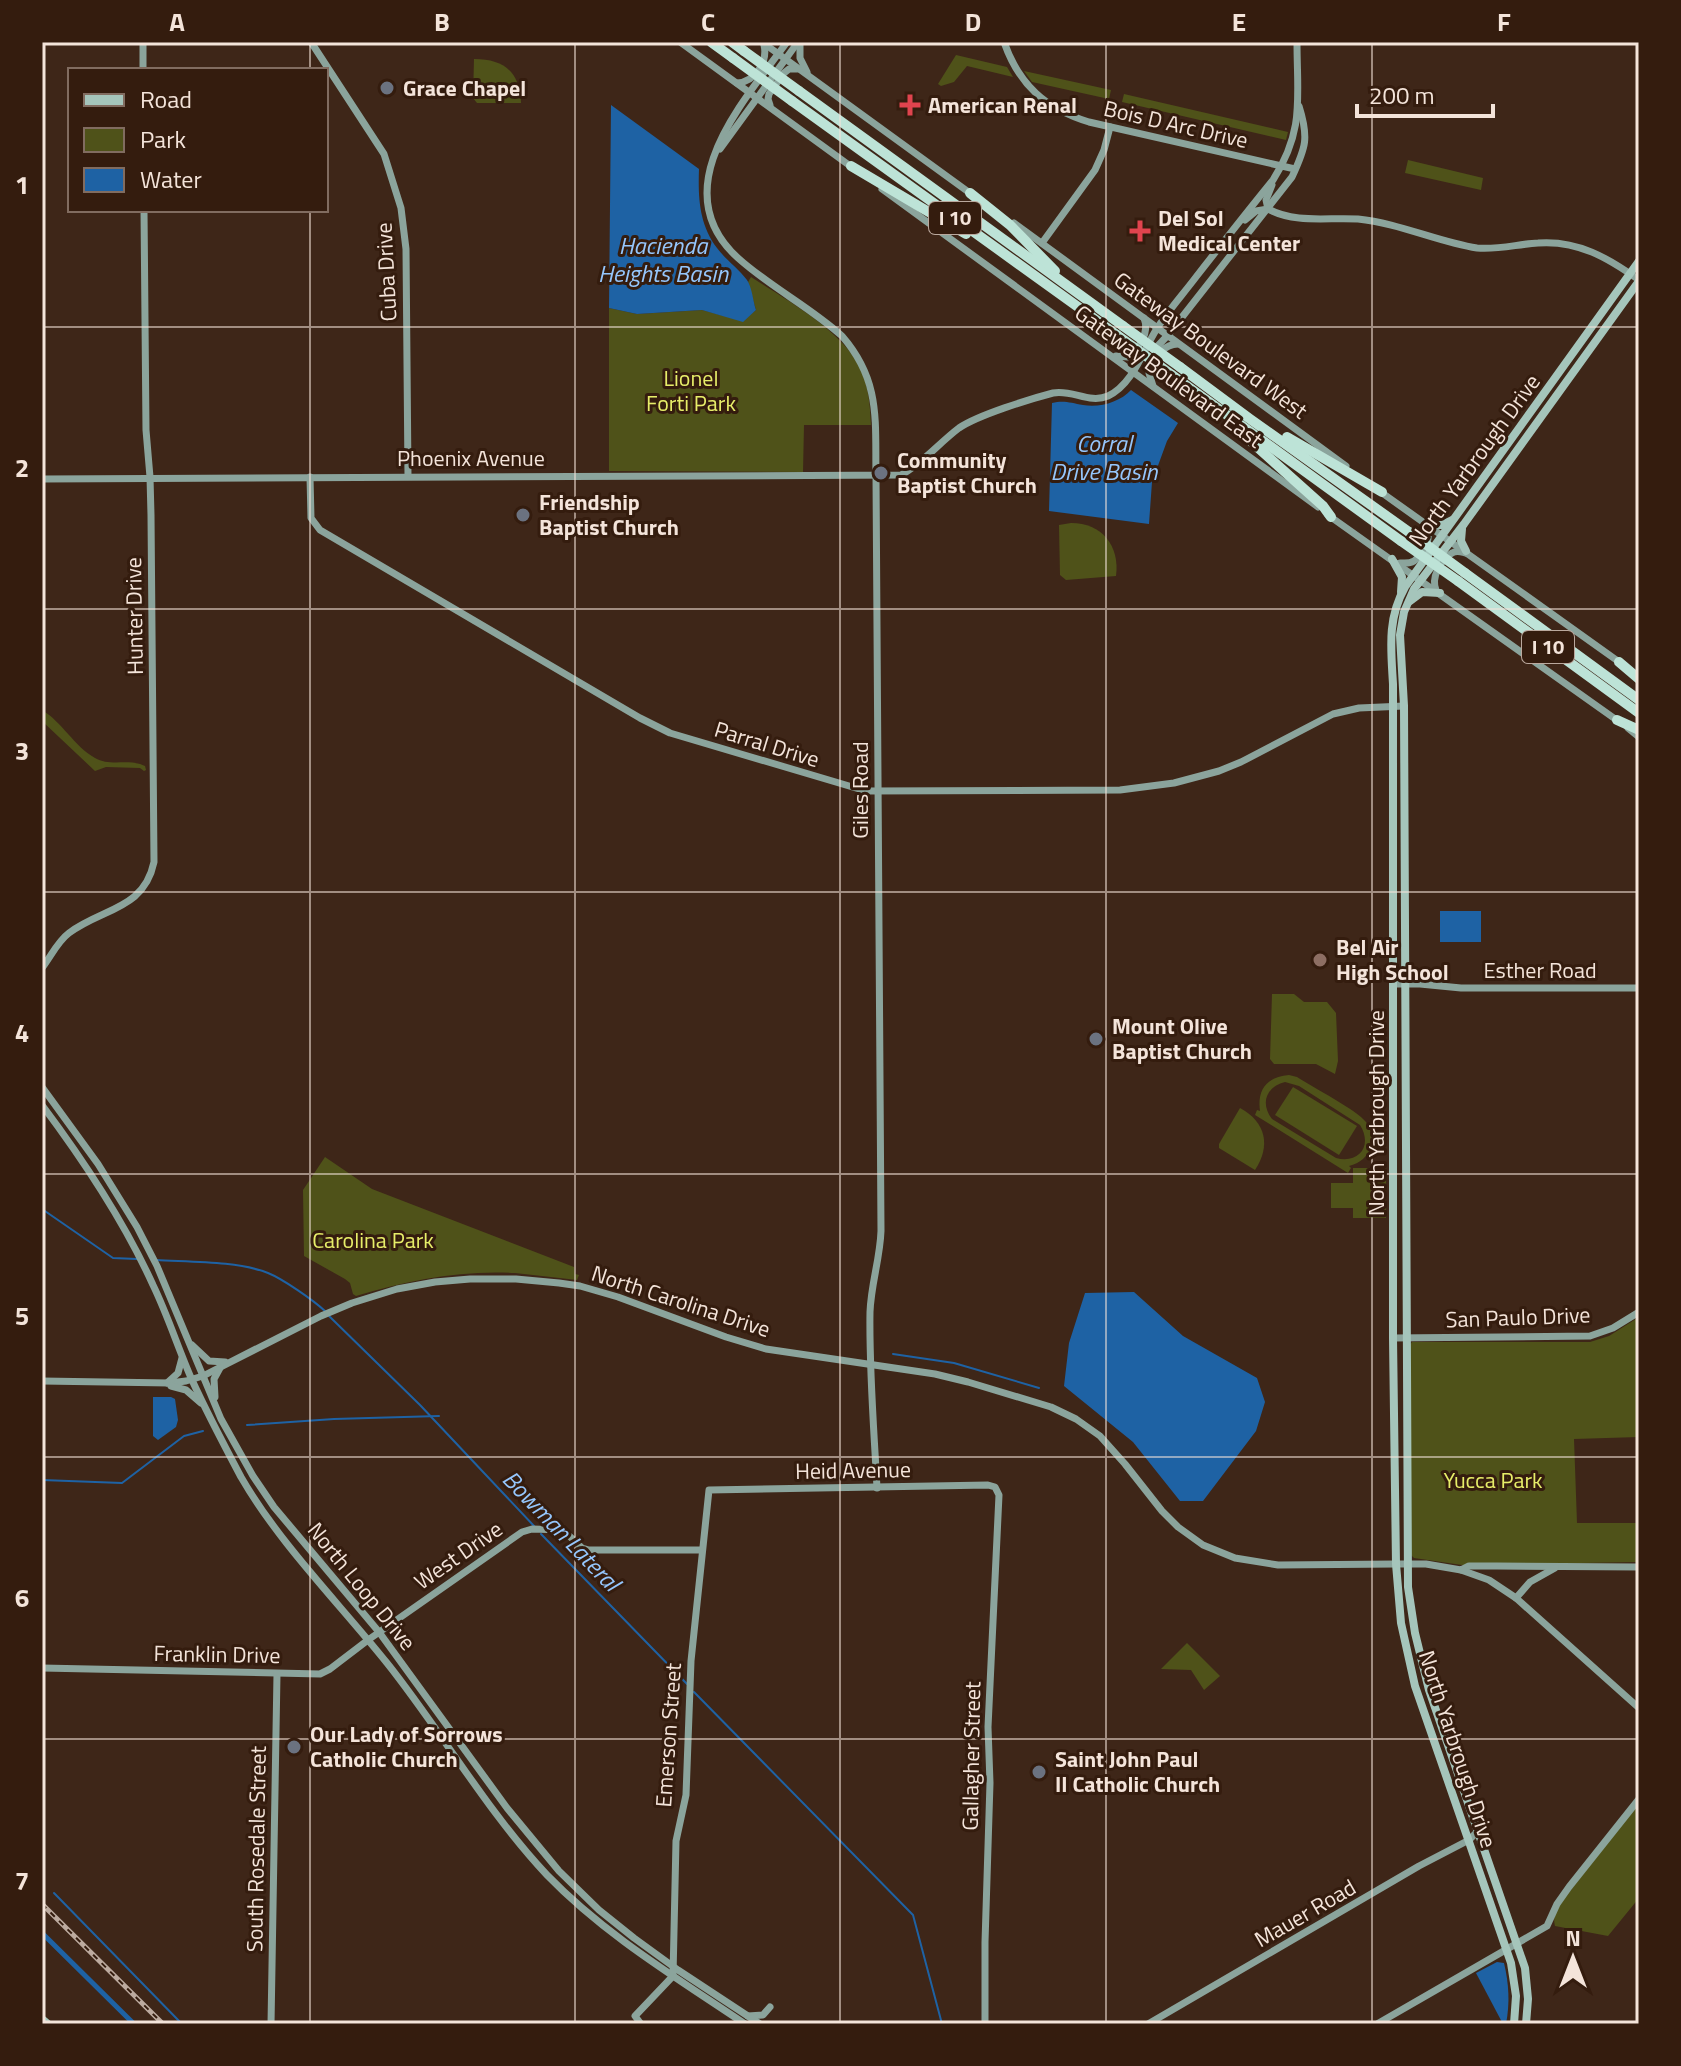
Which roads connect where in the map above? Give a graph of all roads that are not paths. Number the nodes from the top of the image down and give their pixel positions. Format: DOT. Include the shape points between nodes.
graph roads {
  1 [pos="143,42"];
  2 [pos="311,42"];
  3 [pos="680,42"];
  4 [pos="711,42"];
  5 [pos="732,42"];
  6 [pos="762,42"];
  7 [pos="787,42"];
  8 [pos="799,42"];
  9 [pos="1004,42"];
  10 [pos="1297,42"];
  11 [pos="782,57"];
  12 [pos="143,68"];
  13 [pos="328,68"];
  14 [pos="328,68"];
  15 [pos="799,69"];
  16 [pos="810,77"];
  17 [pos="735,81"];
  18 [pos="754,94"];
  19 [pos="796,96"];
  20 [pos="1298,104"];
  21 [pos="770,107"];
  22 [pos="739,113"];
  23 [pos="1110,127"];
  24 [pos="851,166"];
  25 [pos="1282,166"];
  26 [pos="1295,169"];
  27 [pos="1276,174"];
  28 [pos="970,193"];
  29 [pos="1268,209"];
  30 [pos="144,212"];
  31 [pos="1226,238"];
  32 [pos="1042,243"];
  33 [pos="1639,261"];
  34 [pos="1015,262"];
  35 [pos="1630,274"];
  36 [pos="1639,280"];
  37 [pos="1076,292"];
  38 [pos="1144,318"];
  39 [pos="1157,327"];
  40 [pos="1120,330"];
  41 [pos="1168,335"];
  42 [pos="1181,345"];
  43 [pos="1110,355"];
  44 [pos="1176,371"];
  45 [pos="1132,372"];
  46 [pos="1153,387"];
  47 [pos="1215,405"];
  48 [pos="1528,416"];
  49 [pos="1250,419"];
  50 [pos="1537,422"];
  51 [pos="408,476"];
  52 [pos="876,476"];
  53 [pos="150,477"];
  54 [pos="310,477"];
  55 [pos="42,479"];
  56 [pos="1382,492"];
  57 [pos="1331,517"];
  58 [pos="1460,521"];
  59 [pos="1427,524"];
  60 [pos="1447,538"];
  61 [pos="1467,552"];
  62 [pos="1395,561"];
  63 [pos="1417,577"];
  64 [pos="1462,577"];
  65 [pos="1438,592"];
  66 [pos="1401,595"];
  67 [pos="1407,604"];
  68 [pos="1619,662"];
  69 [pos="1639,678"];
  70 [pos="1639,700"];
  71 [pos="1392,706"];
  72 [pos="1404,706"];
  73 [pos="1639,713"];
  74 [pos="1617,720"];
  75 [pos="1639,730"];
  76 [pos="1639,737"];
  77 [pos="877,792"];
  78 [pos="1393,884"];
  79 [pos="1404,884"];
  80 [pos="42,968"];
  81 [pos="1393,984"];
  82 [pos="1405,984"];
  83 [pos="1639,988"];
  84 [pos="42,1087"];
  85 [pos="42,1105"];
  86 [pos="1639,1312"];
  87 [pos="1393,1338"];
  88 [pos="1407,1338"];
  89 [pos="189,1342"];
  90 [pos="182,1356"];
  91 [pos="231,1361"];
  92 [pos="872,1365"];
  93 [pos="221,1366"];
  94 [pos="203,1376"];
  95 [pos="192,1380"];
  96 [pos="42,1381"];
  97 [pos="164,1383"];
  98 [pos="1394,1396"];
  99 [pos="1407,1396"];
  100 [pos="204,1407"];
  101 [pos="216,1407"];
  102 [pos="253,1476"];
  103 [pos="244,1481"];
  104 [pos="877,1488"];
  105 [pos="996,1489"];
  106 [pos="709,1490"];
  107 [pos="702,1550"];
  108 [pos="1396,1564"];
  109 [pos="1408,1564"];
  110 [pos="1557,1567"];
  111 [pos="1639,1567"];
  112 [pos="1461,1570"];
  113 [pos="1516,1598"];
  114 [pos="379,1632"];
  115 [pos="368,1640"];
  116 [pos="1416,1641"];
  117 [pos="1405,1643"];
  118 [pos="42,1668"];
  119 [pos="277,1674"];
  120 [pos="1639,1708"];
  121 [pos="1639,1799"];
  122 [pos="1478,1831"];
  123 [pos="1469,1840"];
  124 [pos="1517,1942"];
  125 [pos="673,1943"];
  126 [pos="1506,1949"];
  127 [pos="652,1951"];
  128 [pos="673,1965"];
  129 [pos="673,1976"];
  130 [pos="770,2007"];
  131 [pos="42,2019"];
  132 [pos="747,2020"];
  133 [pos="48,2024"];
  134 [pos="271,2024"];
  135 [pos="641,2024"];
  136 [pos="760,2024"];
  137 [pos="985,2024"];
  138 [pos="1148,2024"];
  139 [pos="1377,2024"];
  140 [pos="1514,2024"];
  141 [pos="1526,2024"];
  1 -- 12 [label="street"];
  2 -- 14 [label="street, Cuba Drive"];
  3 -- 17 [label="street, Gateway Boulevard East"];
  4 -- 19 [label="highway, I 10, bridge"];
  5 -- 19 [label="highway, I 10, bridge"];
  6 -- 11 [label="street, Gateway Boulevard West"];
  6 -- 17 [label="street" via="765,59 749,81"];
  7 -- 11 [label="street"];
  8 -- 11 [label="street"];
  8 -- 16 [label="street" via="801,63"];
  9 -- 23 [label="street, Bois D Arc Drive" via="1022,78 1045,102 1075,118"];
  10 -- 20 [label="street"];
  11 -- 15 [label="street, Gateway Boulevard West"];
  11 -- 18 [label="street, Giles Road"];
  13 -- 51 [label="street, Cuba Drive" via="384,154 401,208"];
  15 -- 16 [label="street, Gateway Boulevard West"];
  15 -- 21 [label="street" via="784,73 769,94"];
  16 -- 28 [label="street, Gateway Boulevard West"];
  17 -- 18 [label="street, Gateway Boulevard East"];
  17 -- 22 [label="street"];
  18 -- 21 [label="street, Gateway Boulevard East"];
  18 -- 22 [label="street, Giles Road"];
  19 -- 34 [label="highway, I 10"];
  19 -- 37 [label="highway, I 10"];
  20 -- 25 [label="street" via="1295,134"];
  20 -- 26 [label="street" via="1306,135"];
  21 -- 24 [label="street, Gateway Boulevard East"];
  22 -- 52 [label="street, Giles Road" via="712,161 708,200 713,222 745,264 832,327 864,367 874,407"];
  23 -- 25 [label="street, Bois D Arc Drive"];
  23 -- 32 [label="street" via="1095,170"];
  24 -- 34 [label="highway"];
  24 -- 43 [label="street, Gateway Boulevard East"];
  25 -- 26 [label="street, Bois D Arc Drive"];
  25 -- 27 [label="street"];
  26 -- 29 [label="street"];
  27 -- 29 [label="street"];
  27 -- 31 [label="street"];
  28 -- 32 [label="street, Gateway Boulevard West"];
  28 -- 37 [label="highway"];
  29 -- 31 [label="street" via="1256,211"];
  29 -- 35 [label="street" via="1293,218 1369,221 1477,247 1565,244 1604,257"];
  29 -- 41 [label="street"];
  30 -- 53 [label="street, Hunter Drive"];
  31 -- 39 [label="street"];
  32 -- 38 [label="street, Gateway Boulevard West"];
  33 -- 35 [label="main road, North Yarbrough Drive"];
  34 -- 40 [label="highway, I 10"];
  35 -- 36 [label="street"];
  35 -- 48 [label="main road, North Yarbrough Drive"];
  36 -- 50 [label="main road, North Yarbrough Drive"];
  37 -- 40 [label="highway, I 10"];
  38 -- 39 [label="street, Gateway Boulevard West"];
  38 -- 43 [label="street" via="1145,335 1132,354"];
  39 -- 41 [label="street, Gateway Boulevard West"];
  39 -- 45 [label="street"];
  40 -- 44 [label="highway, I 10, bridge"];
  41 -- 42 [label="street, Gateway Boulevard West"];
  41 -- 45 [label="street"];
  42 -- 46 [label="street" via="1162,349 1149,373"];
  42 -- 56 [label="street, Gateway Boulevard West"];
  43 -- 45 [label="street, Gateway Boulevard East"];
  44 -- 47 [label="highway, I 10"];
  44 -- 49 [label="highway, I 10"];
  45 -- 46 [label="street, Gateway Boulevard East"];
  45 -- 52 [label="street, Phoenix Avenue" via="1109,396 1059,391 971,421 901,475"];
  46 -- 57 [label="street, Gateway Boulevard East"];
  47 -- 57 [label="highway"];
  47 -- 64 [label="highway, I 10, bridge" via="1401,541"];
  48 -- 50 [label="main road"];
  48 -- 58 [label="main road, North Yarbrough Drive"];
  49 -- 56 [label="highway"];
  49 -- 64 [label="highway, I 10, bridge" via="1409,532"];
  50 -- 58 [label="main road, North Yarbrough Drive"];
  51 -- 52 [label="street, Phoenix Avenue"];
  51 -- 54 [label="street, Phoenix Avenue"];
  52 -- 77 [label="street, Giles Road"];
  53 -- 54 [label="street, Phoenix Avenue"];
  53 -- 55 [label="street, Phoenix Avenue"];
  53 -- 80 [label="street, Hunter Drive" via="153,869 129,902 69,933"];
  54 -- 77 [label="street, Parral Drive" via="311,515 320,530 661,730"];
  56 -- 59 [label="street, Gateway Boulevard West"];
  57 -- 62 [label="street, Gateway Boulevard East"];
  58 -- 59 [label="main road"];
  58 -- 60 [label="main road, North Yarbrough Drive"];
  58 -- 61 [label="main road"];
  59 -- 60 [label="street, Gateway Boulevard West"];
  59 -- 62 [label="street" via="1429,540 1415,560"];
  60 -- 61 [label="street, Gateway Boulevard West"];
  60 -- 63 [label="main road, North Yarbrough Drive"];
  61 -- 65 [label="street" via="1450,555 1435,574"];
  61 -- 68 [label="street, Gateway Boulevard West"];
  62 -- 63 [label="street, Gateway Boulevard East"];
  62 -- 66 [label="main road" via="1402,577"];
  63 -- 65 [label="street, Gateway Boulevard East"];
  63 -- 66 [label="main road, North Yarbrough Drive"];
  63 -- 67 [label="main road, North Yarbrough Drive"];
  64 -- 70 [label="highway, I 10"];
  64 -- 73 [label="highway, I 10"];
  65 -- 67 [label="main road" via="1422,592"];
  65 -- 74 [label="street, Gateway Boulevard East"];
  66 -- 71 [label="main road, North Yarbrough Drive" via="1391,627"];
  67 -- 72 [label="main road, North Yarbrough Drive" via="1400,635"];
  68 -- 69 [label="highway"];
  71 -- 72 [label="street, Parral Drive"];
  71 -- 77 [label="street, Parral Drive" via="1333,714 1219,771 1149,788"];
  71 -- 78 [label="main road, North Yarbrough Drive"];
  72 -- 79 [label="main road, North Yarbrough Drive"];
  74 -- 75 [label="highway"];
  74 -- 76 [label="street, Gateway Boulevard East"];
  77 -- 92 [label="street, Giles Road" via="881,1231 871,1297"];
  78 -- 79 [label="main road"];
  78 -- 81 [label="main road, North Yarbrough Drive"];
  79 -- 82 [label="main road, North Yarbrough Drive"];
  81 -- 82 [label="street, Esther Road"];
  81 -- 87 [label="main road, North Yarbrough Drive"];
  82 -- 83 [label="street, Esther Road"];
  82 -- 88 [label="main road, North Yarbrough Drive"];
  84 -- 89 [label="street, North Loop Drive" via="124,1205"];
  85 -- 90 [label="street, North Loop Drive" via="136,1250"];
  86 -- 88 [label="street, San Paulo Drive" via="1590,1336"];
  87 -- 88 [label="street, San Paulo Drive"];
  87 -- 98 [label="main road, North Yarbrough Drive"];
  88 -- 99 [label="main road, North Yarbrough Drive"];
  89 -- 91 [label="street" via="209,1361"];
  89 -- 94 [label="street, North Loop Drive"];
  90 -- 95 [label="street, North Loop Drive"];
  90 -- 97 [label="street" via="178,1373"];
  91 -- 92 [label="street, North Carolina Drive" via="337,1309 397,1289 492,1278 580,1286 766,1349"];
  91 -- 93 [label="street, North Carolina Drive"];
  92 -- 104 [label="street, Giles Road"];
  92 -- 108 [label="street, North Carolina Drive" via="968,1382 1076,1419 1111,1447 1171,1521 1216,1551 1266,1564"];
  93 -- 94 [label="street, North Carolina Drive"];
  93 -- 101 [label="street" via="214,1379"];
  94 -- 95 [label="street, North Carolina Drive"];
  94 -- 101 [label="street, North Loop Drive"];
  95 -- 97 [label="street, North Carolina Drive"];
  95 -- 100 [label="street, North Loop Drive"];
  96 -- 97 [label="street, North Carolina Drive"];
  97 -- 100 [label="street" via="186,1390"];
  98 -- 99 [label="main road"];
  98 -- 108 [label="main road, North Yarbrough Drive"];
  99 -- 109 [label="main road, North Yarbrough Drive"];
  100 -- 103 [label="street, North Loop Drive"];
  101 -- 102 [label="street, North Loop Drive"];
  102 -- 103 [label="street"];
  102 -- 114 [label="street, North Loop Drive"];
  103 -- 115 [label="street, North Loop Drive"];
  104 -- 105 [label="street, Heid Avenue"];
  104 -- 106 [label="street, Heid Avenue"];
  105 -- 137 [label="street, Gallagher Street"];
  106 -- 107 [label="street, Emerson Street"];
  107 -- 114 [label="street, West Drive" via="589,1550 563,1530 532,1529"];
  107 -- 125 [label="street, Emerson Street" via="686,1795 676,1841"];
  108 -- 109 [label="street, North Carolina Drive"];
  108 -- 117 [label="main road, North Yarbrough Drive"];
  109 -- 112 [label="street, North Carolina Drive"];
  109 -- 116 [label="main road, North Yarbrough Drive"];
  110 -- 111 [label="street"];
  110 -- 112 [label="street"];
  110 -- 113 [label="street" via="1530,1582"];
  112 -- 113 [label="street"];
  113 -- 120 [label="street"];
  114 -- 115 [label="street, Franklin Drive"];
  114 -- 127 [label="street, North Loop Drive" via="548,1859 599,1910"];
  115 -- 119 [label="street, Franklin Drive" via="320,1674"];
  115 -- 129 [label="street, North Loop Drive" via="546,1873 591,1916"];
  116 -- 117 [label="main road"];
  116 -- 122 [label="main road, North Yarbrough Drive"];
  117 -- 123 [label="main road, North Yarbrough Drive"];
  118 -- 119 [label="street, Franklin Drive"];
  119 -- 134 [label="street, South Rosedale Street"];
  121 -- 124 [label="street" via="1569,1887 1547,1926"];
  122 -- 123 [label="street, Mauer Road"];
  122 -- 124 [label="main road, North Yarbrough Drive"];
  123 -- 126 [label="main road, North Yarbrough Drive"];
  123 -- 138 [label="street, Mauer Road"];
  124 -- 126 [label="street"];
  124 -- 141 [label="main road, North Yarbrough Drive" via="1526,1979"];
  125 -- 127 [label="street"];
  125 -- 128 [label="street, Emerson Street"];
  126 -- 139 [label="street"];
  126 -- 140 [label="main road, North Yarbrough Drive" via="1515,1979"];
  127 -- 128 [label="street, North Loop Drive"];
  128 -- 129 [label="street, Emerson Street"];
  128 -- 132 [label="street, North Loop Drive"];
  129 -- 132 [label="street, North Loop Drive"];
  129 -- 135 [label="street" via="635,2016"];
  130 -- 132 [label="street"];
  131 -- 133 [label="main road"];
  132 -- 136 [label="street, North Loop Drive"];
}
